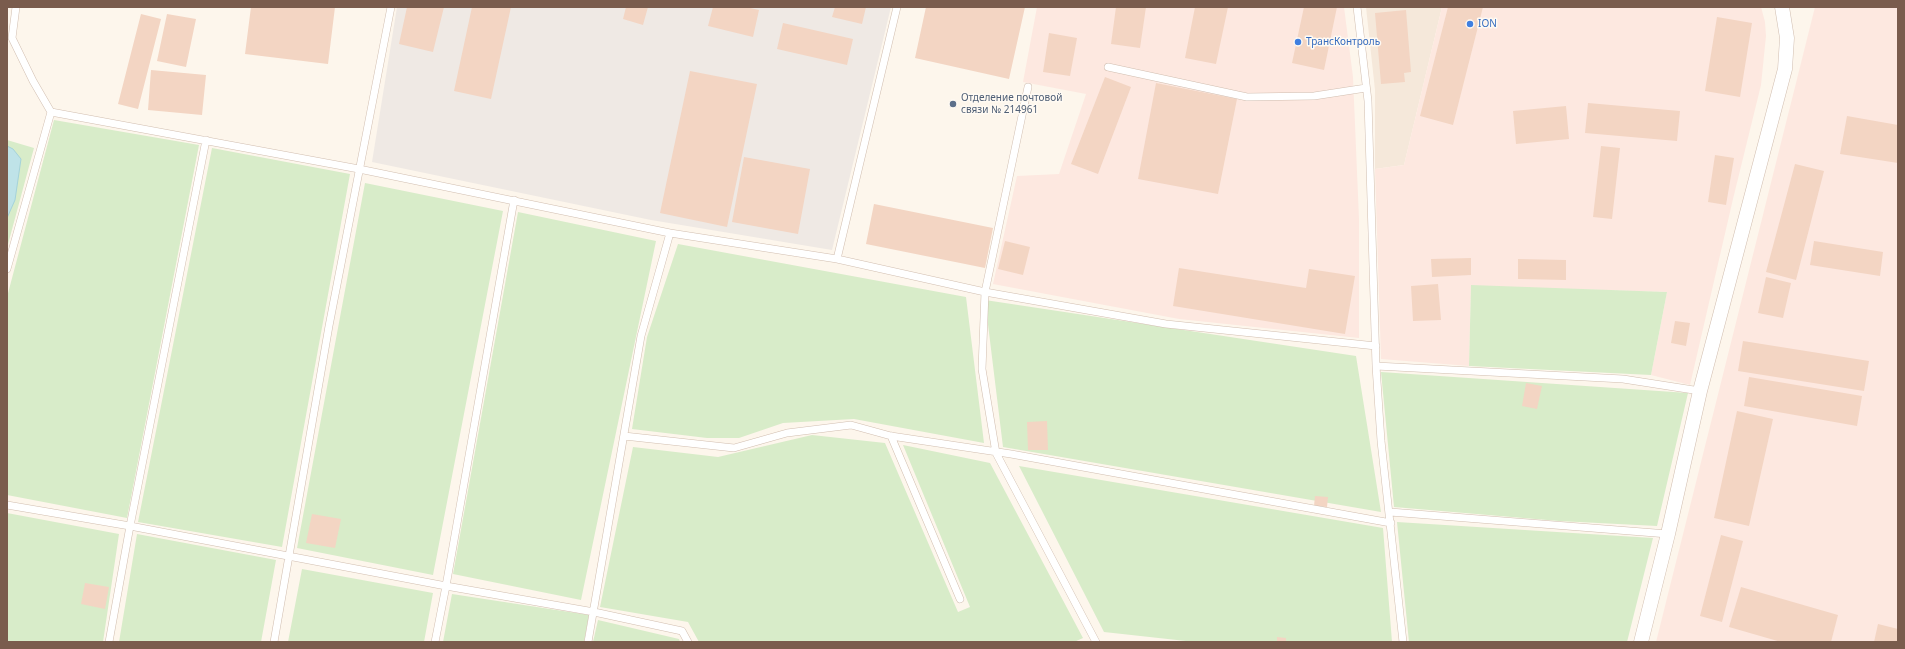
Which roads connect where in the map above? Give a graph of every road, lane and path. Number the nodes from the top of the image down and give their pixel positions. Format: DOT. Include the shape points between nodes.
graph roads {
  1 [pos="16,7"];
  2 [pos="391,7"];
  3 [pos="897,7"];
  4 [pos="1357,7"];
  5 [pos="1782,7"];
  6 [pos="1108,67"];
  7 [pos="1028,87"];
  8 [pos="1366,88"];
  9 [pos="51,112"];
  10 [pos="206,140"];
  11 [pos="359,169"];
  12 [pos="514,200"];
  13 [pos="670,233"];
  14 [pos="837,259"];
  15 [pos="7,269"];
  16 [pos="985,292"];
  17 [pos="1376,346"];
  18 [pos="1376,366"];
  19 [pos="1700,391"];
  20 [pos="624,436"];
  21 [pos="892,436"];
  22 [pos="996,453"];
  23 [pos="7,505"];
  24 [pos="1390,512"];
  25 [pos="1391,523"];
  26 [pos="130,526"];
  27 [pos="1668,534"];
  28 [pos="288,556"];
  29 [pos="446,586"];
  30 [pos="960,599"];
  31 [pos="594,612"];
  32 [pos="109,642"];
  33 [pos="274,642"];
  34 [pos="435,642"];
  35 [pos="588,642"];
  36 [pos="688,642"];
  37 [pos="1096,642"];
  38 [pos="1402,642"];
  39 [pos="1641,642"];
  1 -- 9 [label="lane" via="12,38"];
  2 -- 11 [label="lane"];
  3 -- 14 [label="lane"];
  4 -- 8 [label="lane"];
  5 -- 19 [label="street" via="1787,38 1785,69"];
  6 -- 8 [label="lane" via="1247,97 1314,96"];
  7 -- 16 [label="lane"];
  8 -- 17 [label="lane"];
  9 -- 10 [label="lane"];
  9 -- 15 [label="lane"];
  10 -- 11 [label="lane"];
  10 -- 26 [label="lane"];
  11 -- 12 [label="lane"];
  11 -- 28 [label="lane"];
  12 -- 13 [label="lane"];
  12 -- 29 [label="lane"];
  13 -- 14 [label="lane"];
  13 -- 20 [label="lane" via="641,336"];
  14 -- 16 [label="lane"];
  16 -- 17 [label="lane" via="1166,324"];
  16 -- 22 [label="lane" via="982,369"];
  17 -- 18 [label="lane"];
  18 -- 19 [label="lane" via="1623,379"];
  18 -- 24 [label="lane" via="1381,441"];
  19 -- 27 [label="street"];
  20 -- 21 [label="lane" via="734,448 787,433 851,425"];
  20 -- 31 [label="lane"];
  21 -- 22 [label="lane"];
  21 -- 30 [label="lane"];
  22 -- 25 [label="lane"];
  22 -- 37 [label="lane"];
  23 -- 26 [label="lane"];
  24 -- 25 [label="lane"];
  24 -- 27 [label="lane"];
  25 -- 38 [label="lane"];
  26 -- 28 [label="lane"];
  26 -- 32 [label="lane"];
  27 -- 39 [label="street"];
  28 -- 29 [label="lane"];
  28 -- 33 [label="lane"];
  29 -- 31 [label="lane"];
  29 -- 34 [label="lane"];
  31 -- 35 [label="lane"];
  31 -- 36 [label="lane" via="682,631"];
}
